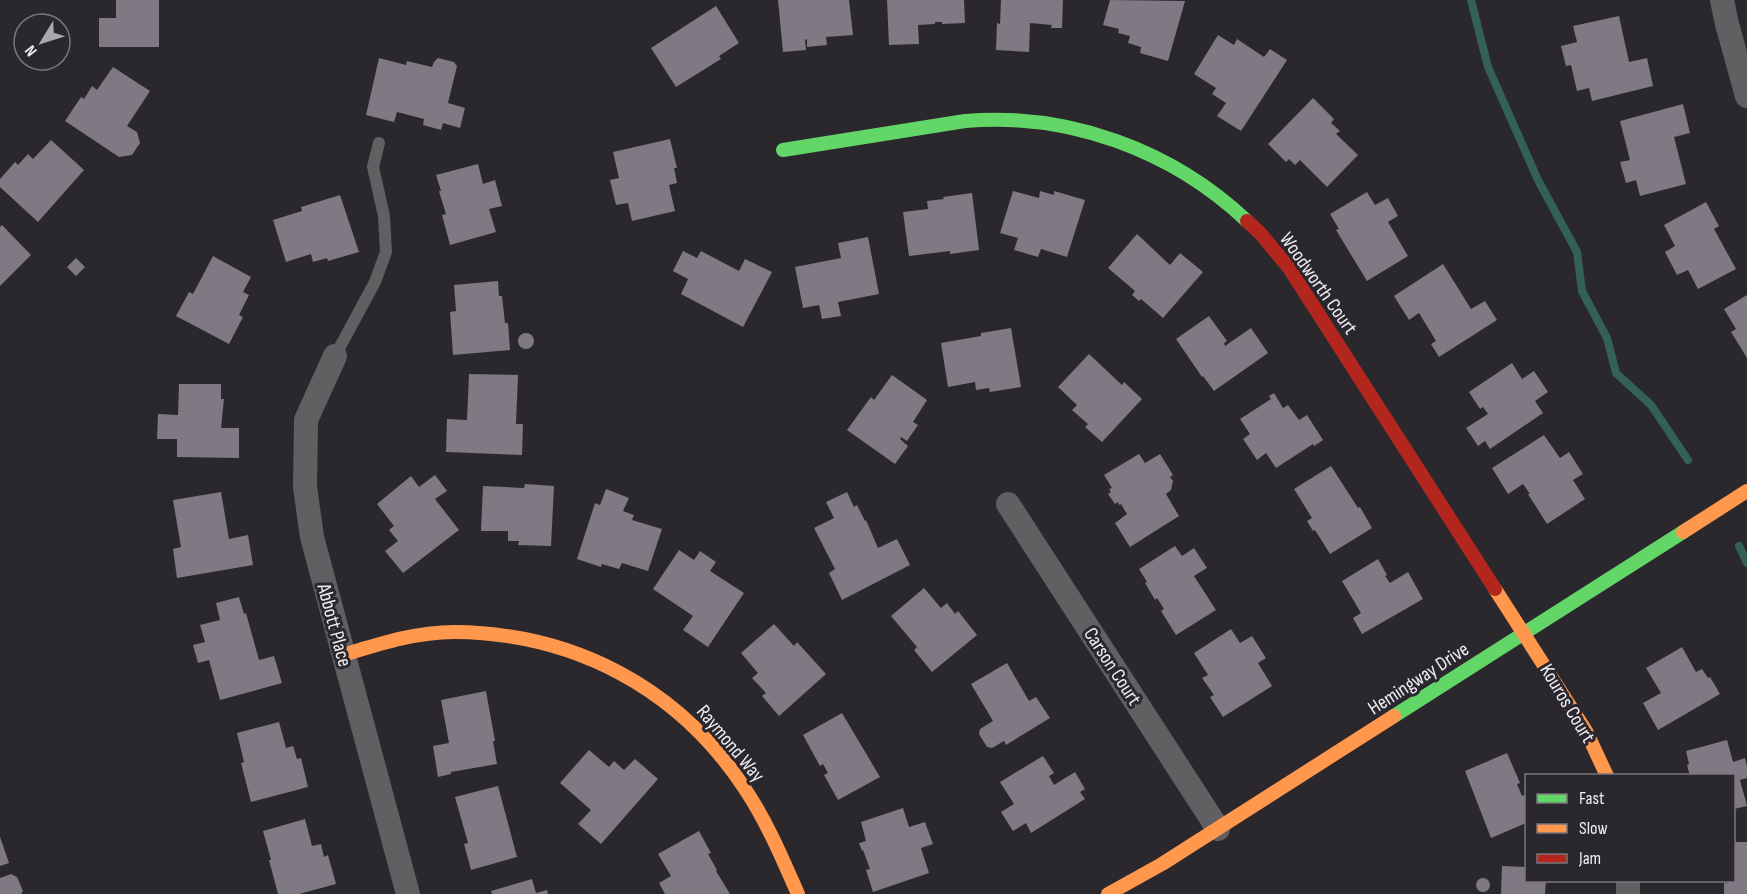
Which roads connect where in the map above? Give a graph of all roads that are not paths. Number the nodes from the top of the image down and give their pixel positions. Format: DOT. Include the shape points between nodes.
graph roads {
  1 [pos="1722,0"];
  2 [pos="1747,96"];
  3 [pos="379,143"];
  4 [pos="783,150"];
  5 [pos="335,356"];
  6 [pos="1747,491"];
  7 [pos="1008,504"];
  8 [pos="1525,633"];
  9 [pos="343,655"];
  10 [pos="1606,774"];
  11 [pos="1218,829"];
  12 [pos="408,894"];
  13 [pos="798,894"];
  14 [pos="1108,894"];
  1 -- 2 [label="street"];
  3 -- 5 [label="lane" via="373,167 384,216 386,252 375,282"];
  4 -- 8 [label="street, Woodworth Court" via="940,123 991,119 1042,122 1090,132 1182,171 1252,226 1289,268"];
  5 -- 9 [label="street, Abbott Place" via="306,420 306,487 312,537"];
  6 -- 8 [label="street, Hemingway Drive"];
  7 -- 11 [label="street, Carson Court"];
  8 -- 10 [label="street, Kouros Court" via="1586,731"];
  8 -- 11 [label="street, Hemingway Drive"];
  9 -- 12 [label="street, Abbott Place"];
  9 -- 13 [label="street, Raymond Way" via="417,636 487,633 557,645 622,672 680,712 728,764 772,832"];
  11 -- 14 [label="street, Hemingway Drive"];
}
